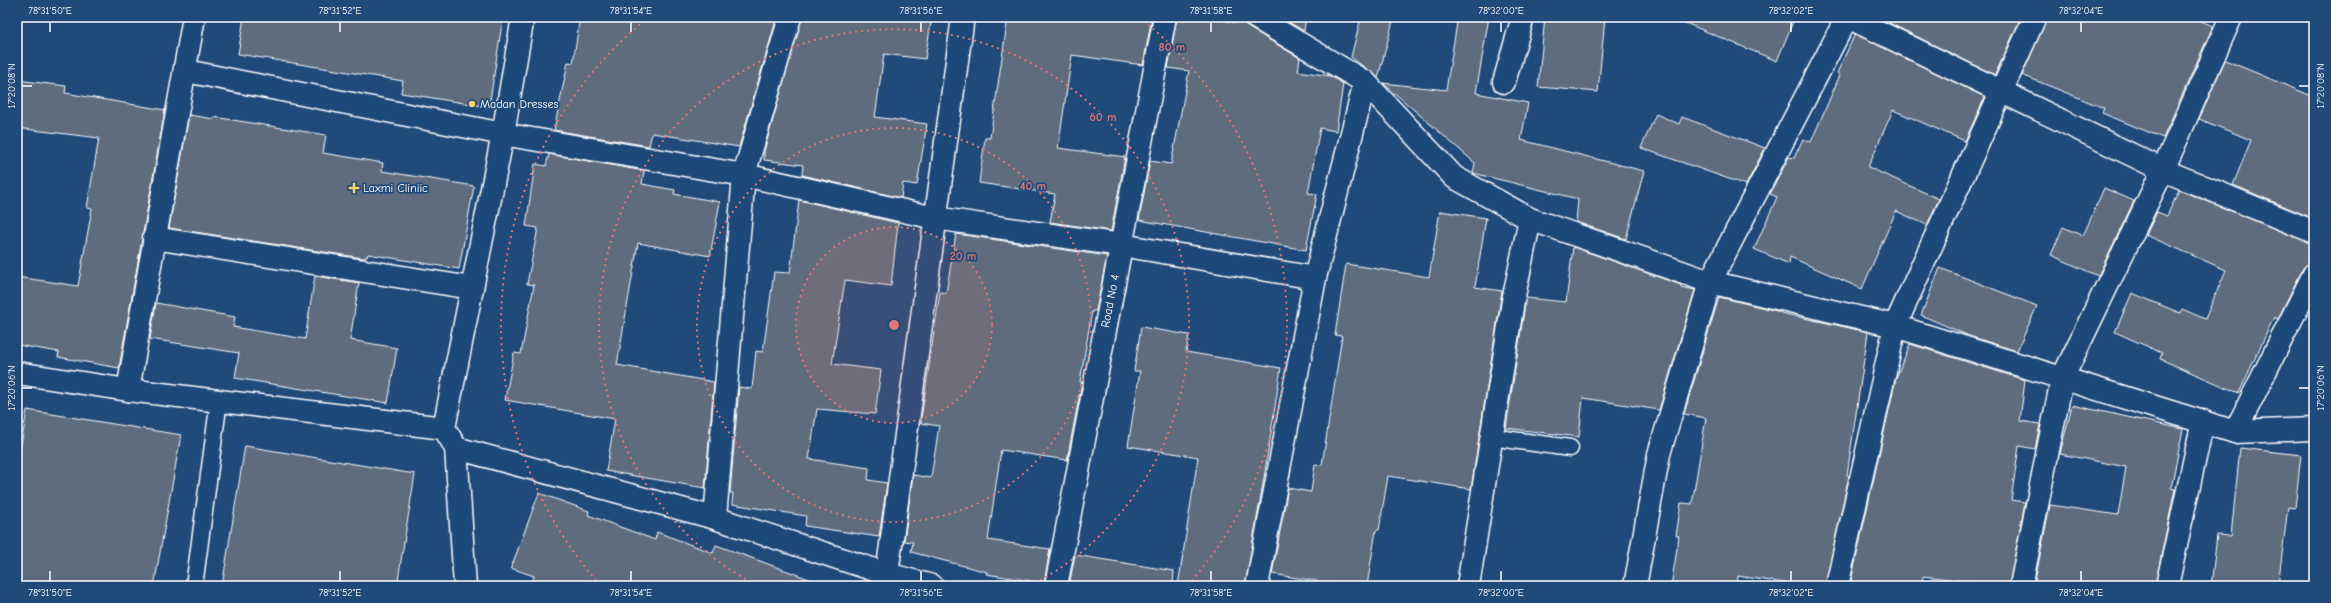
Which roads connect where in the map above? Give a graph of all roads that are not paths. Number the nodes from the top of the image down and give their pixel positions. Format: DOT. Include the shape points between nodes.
graph roads {
  1 [pos="194,17"];
  2 [pos="523,17"];
  3 [pos="790,17"];
  4 [pos="963,17"];
  5 [pos="1165,17"];
  6 [pos="1255,17"];
  7 [pos="1524,17"];
  8 [pos="1848,17"];
  9 [pos="2035,17"];
  10 [pos="2231,17"];
  11 [pos="186,71"];
  12 [pos="1365,82"];
  13 [pos="1504,82"];
  14 [pos="2002,93"];
  15 [pos="503,134"];
  16 [pos="2163,170"];
  17 [pos="744,175"];
  18 [pos="935,218"];
  19 [pos="1530,219"];
  20 [pos="2314,232"];
  21 [pos="154,238"];
  22 [pos="1121,245"];
  23 [pos="2314,274"];
  24 [pos="1316,278"];
  25 [pos="1710,282"];
  26 [pos="472,288"];
  27 [pos="1895,326"];
  28 [pos="17,373"];
  29 [pos="2062,379"];
  30 [pos="128,390"];
  31 [pos="219,400"];
  32 [pos="2203,421"];
  33 [pos="444,428"];
  34 [pos="2314,429"];
  35 [pos="2235,432"];
  36 [pos="1491,437"];
  37 [pos="456,448"];
  38 [pos="1570,448"];
  39 [pos="715,518"];
  40 [pos="887,574"];
  41 [pos="194,586"];
  42 [pos="465,586"];
  43 [pos="932,586"];
  44 [pos="1056,586"];
  45 [pos="1258,586"];
  46 [pos="1468,586"];
  47 [pos="1635,586"];
  48 [pos="1838,586"];
  49 [pos="2021,586"];
  50 [pos="2168,586"];
  1 -- 11 [label="street"];
  2 -- 15 [label="street"];
  3 -- 17 [label="street"];
  4 -- 18 [label="street"];
  5 -- 22 [label="street, Road No 4"];
  6 -- 12 [label="street"];
  7 -- 13 [label="street"];
  8 -- 14 [label="street"];
  8 -- 25 [label="street"];
  9 -- 14 [label="street"];
  10 -- 16 [label="street"];
  11 -- 15 [label="street"];
  11 -- 21 [label="street"];
  12 -- 19 [label="street" via="1454,178"];
  12 -- 24 [label="street"];
  14 -- 16 [label="street"];
  14 -- 27 [label="street"];
  15 -- 17 [label="street"];
  15 -- 26 [label="street"];
  16 -- 20 [label="street"];
  16 -- 29 [label="street"];
  17 -- 18 [label="street"];
  17 -- 39 [label="street"];
  18 -- 22 [label="street"];
  18 -- 40 [label="street"];
  19 -- 25 [label="street"];
  19 -- 36 [label="street" via="1513,301"];
  21 -- 26 [label="street"];
  21 -- 30 [label="street"];
  22 -- 24 [label="street"];
  22 -- 44 [label="street, Road No 4"];
  23 -- 35 [label="street"];
  24 -- 45 [label="street"];
  25 -- 27 [label="street"];
  25 -- 47 [label="street" via="1659,454"];
  26 -- 33 [label="street"];
  27 -- 29 [label="street"];
  27 -- 48 [label="street"];
  28 -- 30 [label="street"];
  29 -- 32 [label="street"];
  29 -- 49 [label="street"];
  30 -- 31 [label="street"];
  31 -- 33 [label="street"];
  31 -- 41 [label="lane"];
  32 -- 35 [label="street"];
  32 -- 50 [label="street"];
  33 -- 37 [label="street"];
  34 -- 35 [label="street"];
  36 -- 38 [label="lane"];
  36 -- 46 [label="street"];
  37 -- 39 [label="street"];
  37 -- 42 [label="street"];
  39 -- 40 [label="street"];
  40 -- 43 [label="street"];
}
